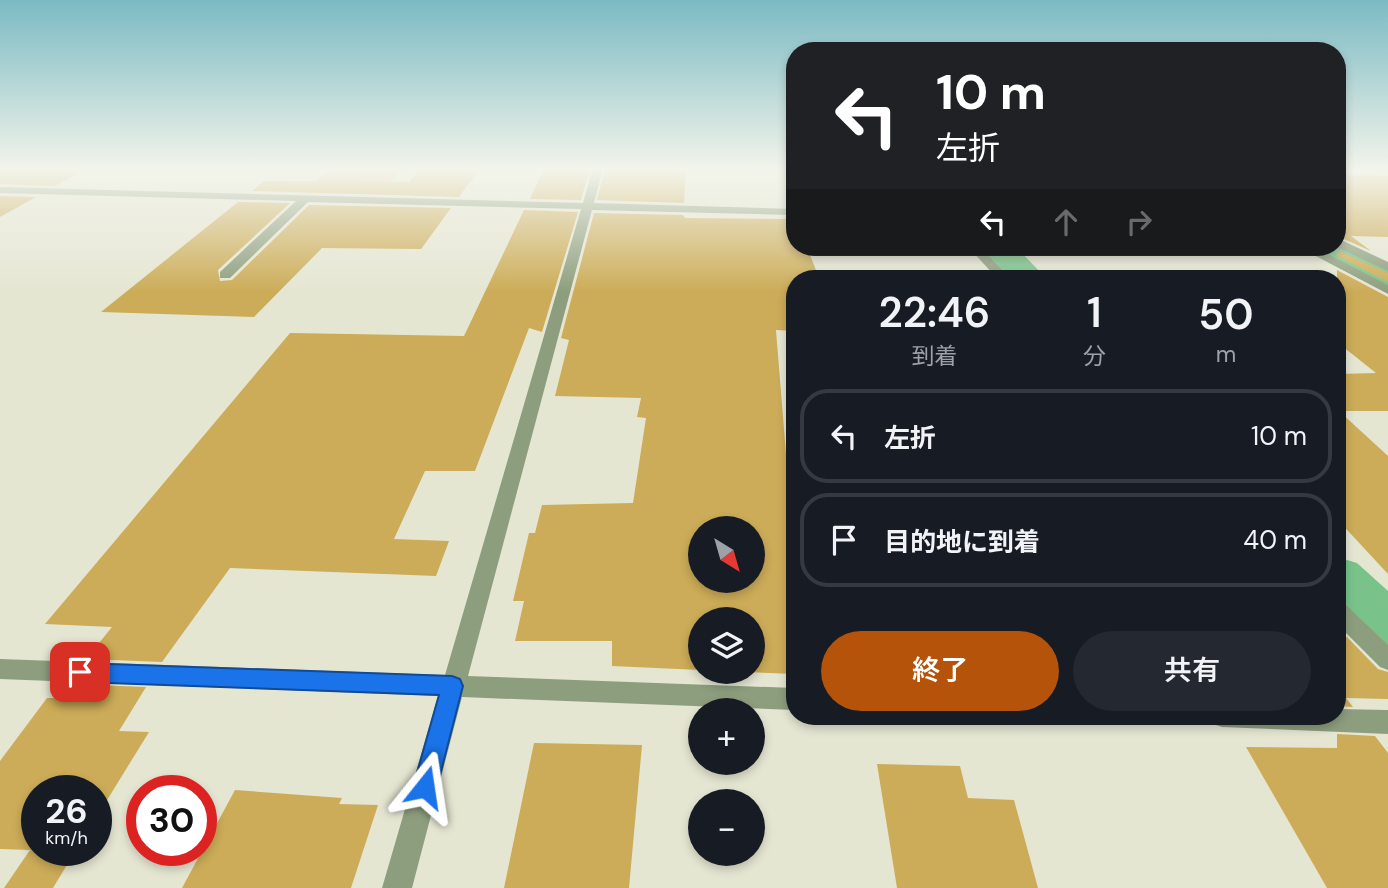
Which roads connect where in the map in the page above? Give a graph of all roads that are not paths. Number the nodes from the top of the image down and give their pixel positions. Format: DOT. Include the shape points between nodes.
graph roads {
  1 [pos="294,209"];
  2 [pos="584,209"];
  3 [pos="705,209"];
  4 [pos="786,212"];
  5 [pos="1346,246"];
  6 [pos="983,256"];
  7 [pos="1323,256"];
  8 [pos="1388,267"];
  9 [pos="996,270"];
  10 [pos="225,275"];
  11 [pos="1388,290"];
  12 [pos="1346,619"];
  13 [pos="1388,660"];
  14 [pos="0,669"];
  15 [pos="452,686"];
  16 [pos="786,699"];
  17 [pos="1346,720"];
  18 [pos="1388,722"];
  19 [pos="397,888"];
  1 -- 10 [label="street"];
  2 -- 15 [label="street"];
  3 -- 4 [label="street"];
  5 -- 8 [label="street"];
  6 -- 9 [label="street"];
  7 -- 11 [label="street"];
  12 -- 13 [label="street"];
  14 -- 15 [label="street"];
  15 -- 16 [label="street"];
  15 -- 19 [label="street"];
  17 -- 18 [label="street"];
}
